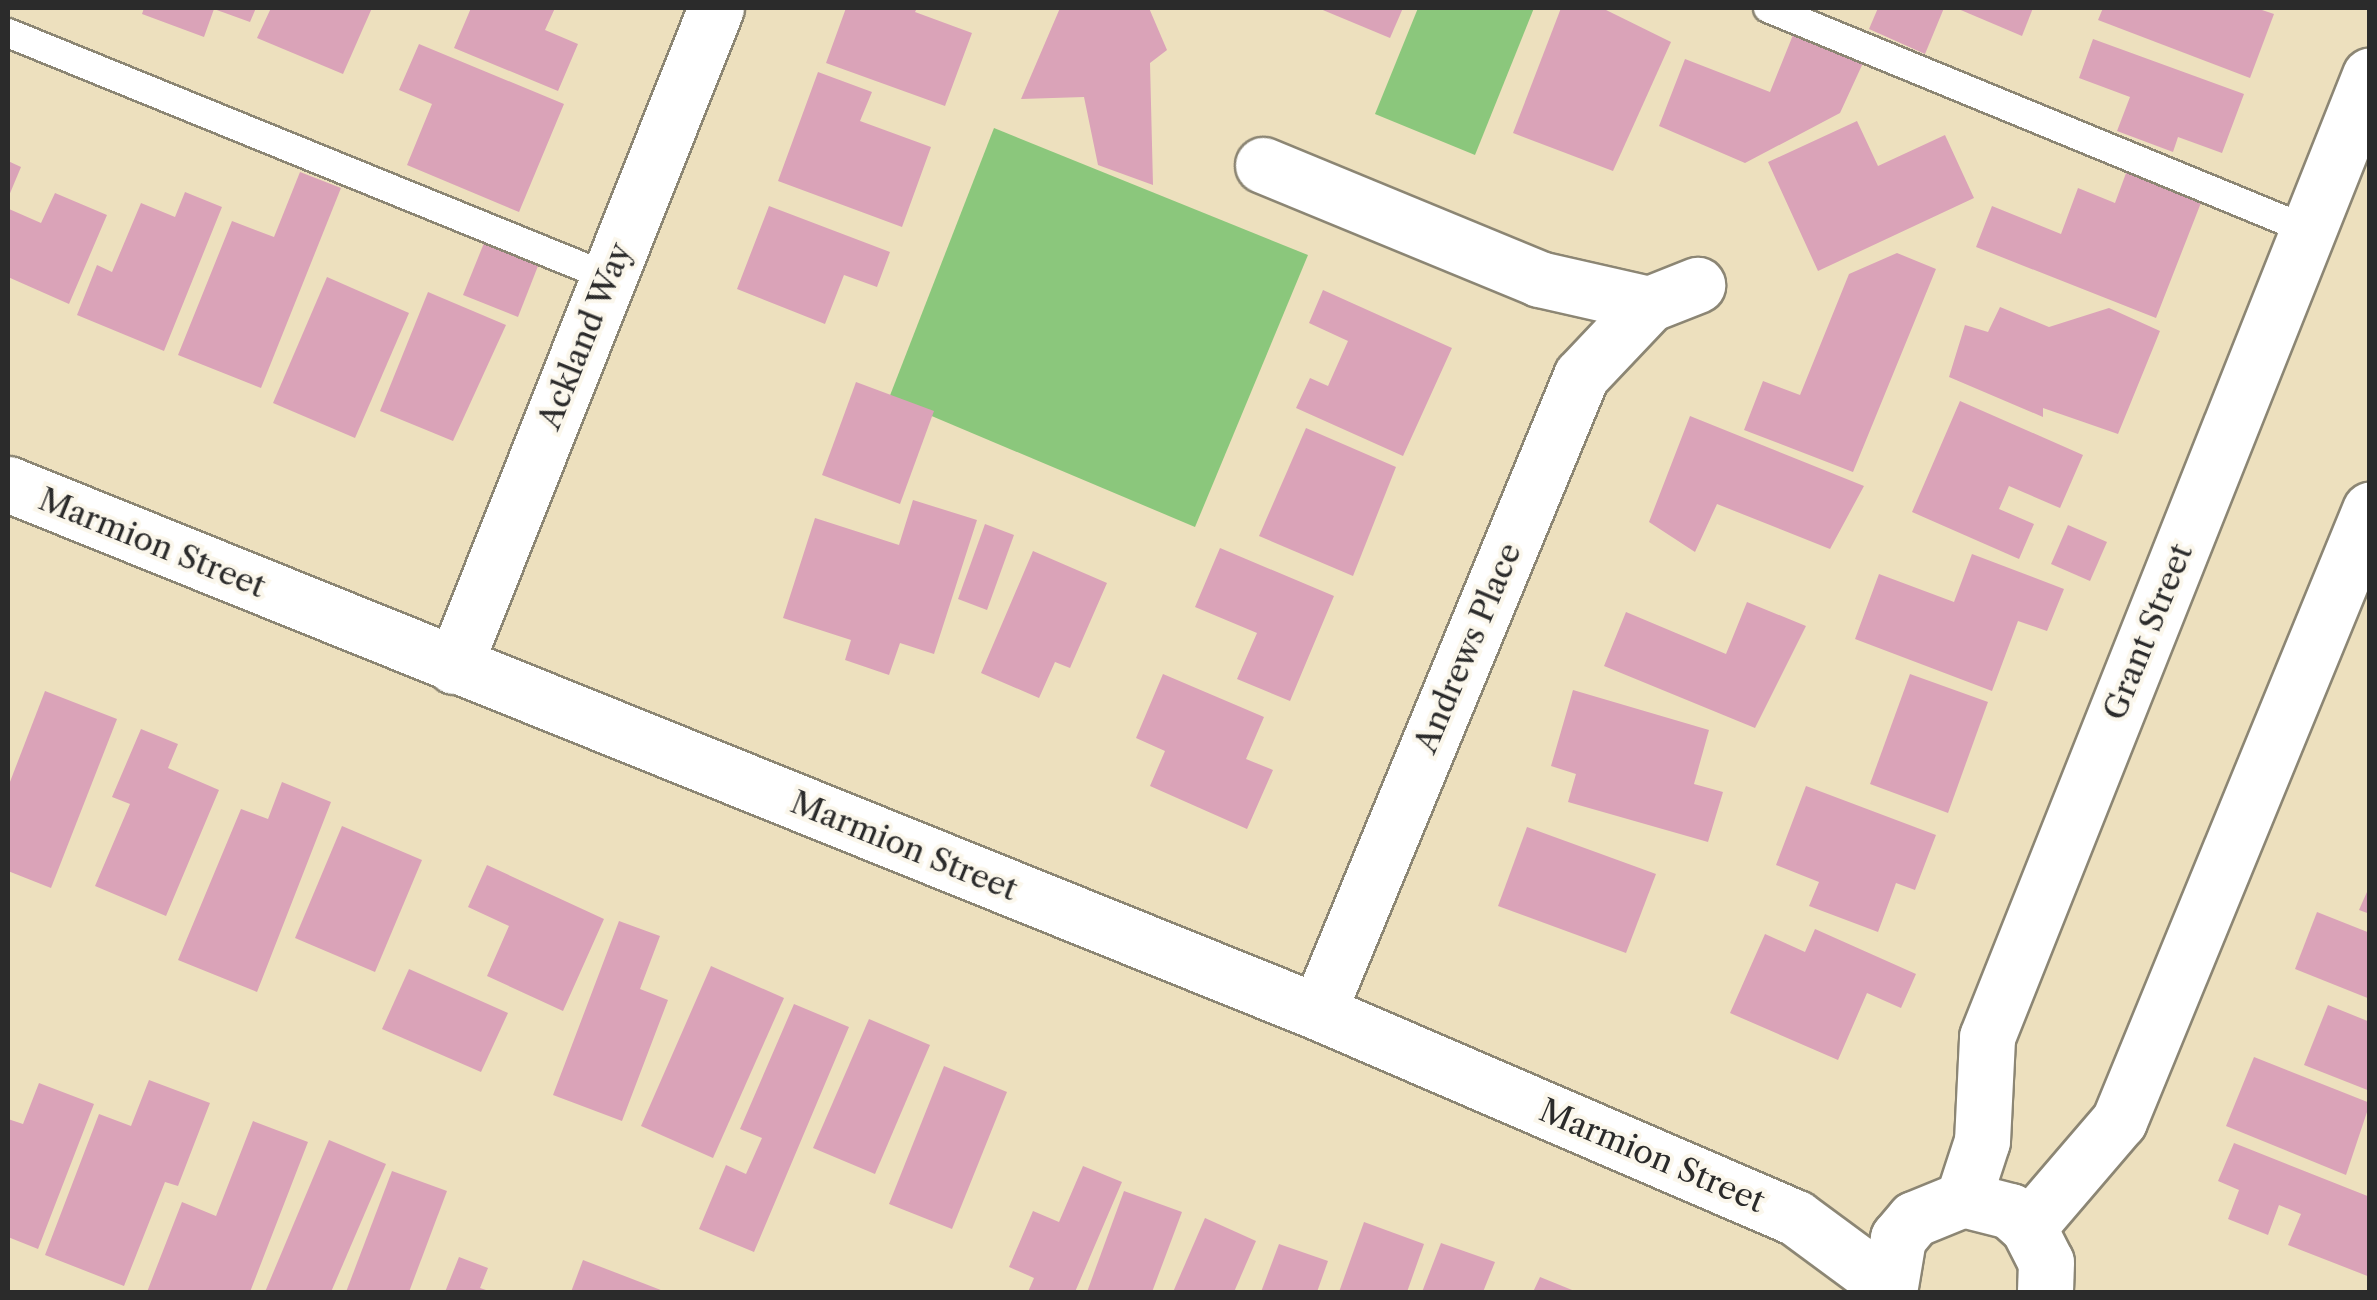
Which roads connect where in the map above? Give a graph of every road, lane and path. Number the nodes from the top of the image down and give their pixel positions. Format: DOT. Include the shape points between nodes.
graph roads {
  1 [pos="716,8"];
  2 [pos="1768,8"];
  3 [pos="8,34"];
  4 [pos="2370,75"];
  5 [pos="1263,165"];
  6 [pos="2308,230"];
  7 [pos="608,277"];
  8 [pos="8,484"];
  9 [pos="2370,510"];
  10 [pos="454,666"];
  11 [pos="1318,1012"];
  12 [pos="1939,1209"];
  13 [pos="1796,1218"];
  14 [pos="2028,1227"];
  15 [pos="1888,1289"];
  16 [pos="2052,1289"];
  1 -- 7 [label="street, Ackland Way"];
  2 -- 6 [label="lane"];
  3 -- 7 [label="lane"];
  4 -- 6 [label="street, Grant Street"];
  5 -- 11 [label="street, Andrews Place" via="1540,280 1674,295 1582,376"];
  6 -- 12 [label="street, Grant Street" via="1987,1038 1982,1141"];
  7 -- 10 [label="street, Ackland Way"];
  8 -- 10 [label="street, Marmion Street"];
  9 -- 14 [label="street" via="2119,1121"];
  10 -- 11 [label="street, Marmion Street"];
  11 -- 13 [label="street, Marmion Street"];
  12 -- 13 [label="street, Marmion Street"];
  12 -- 14 [label="street, Marmion Street" via="1988,1201"];
  12 -- 15 [label="street, Grant Street" via="1898,1238"];
  13 -- 15 [label="street, Marmion Street"];
  14 -- 16 [label="street"];
}
